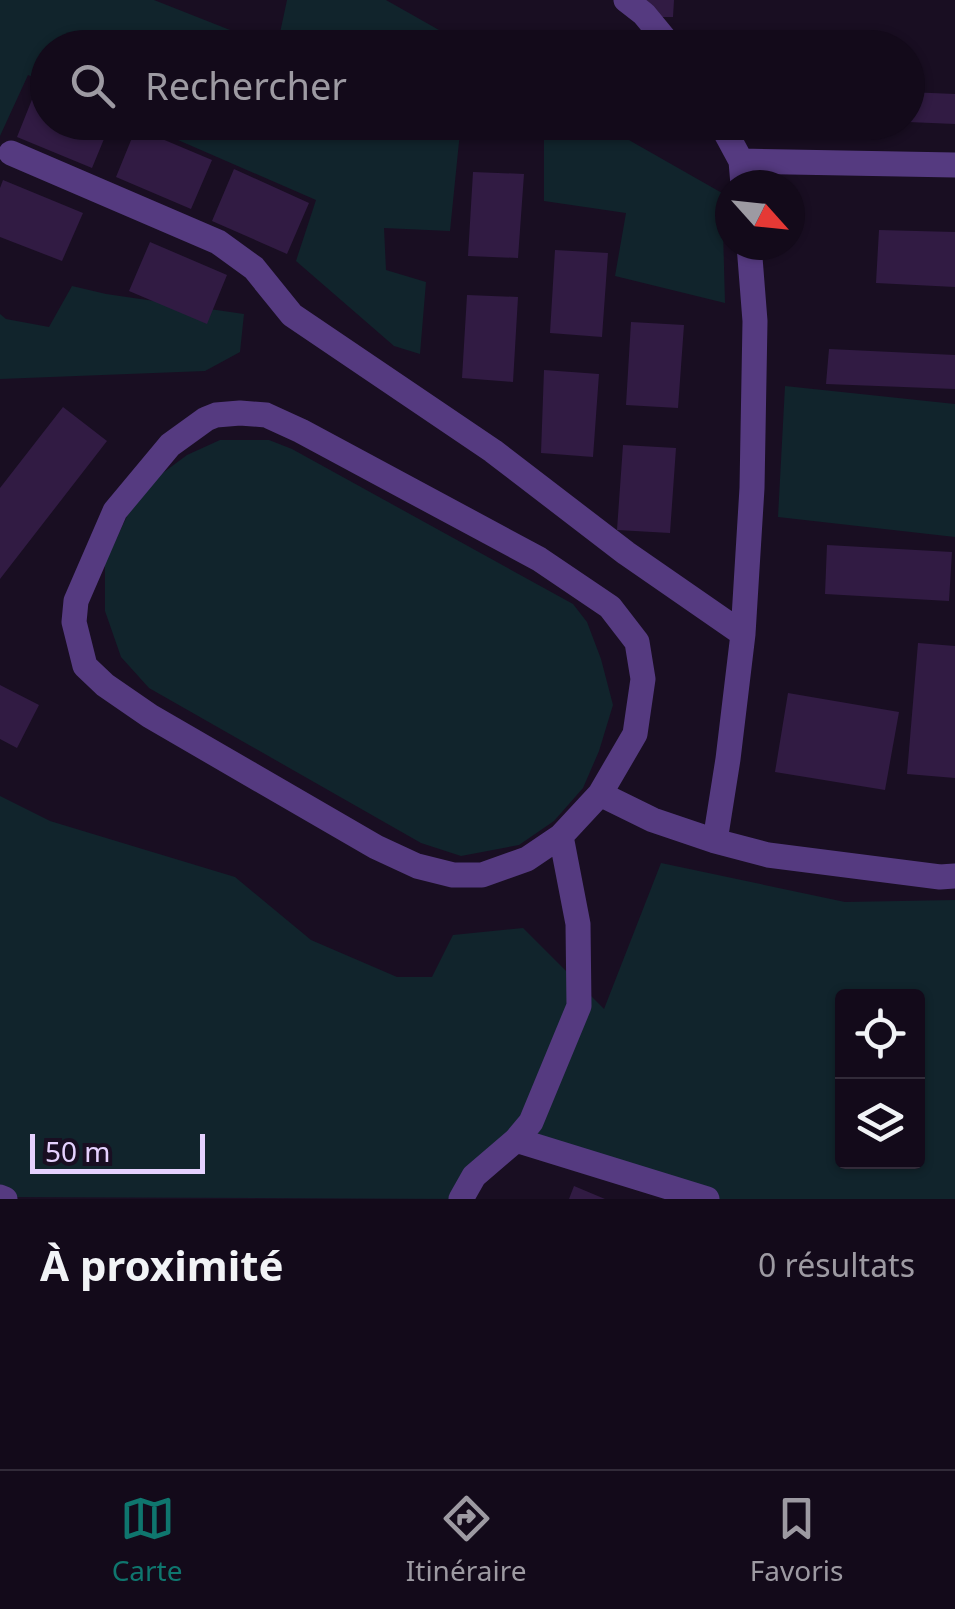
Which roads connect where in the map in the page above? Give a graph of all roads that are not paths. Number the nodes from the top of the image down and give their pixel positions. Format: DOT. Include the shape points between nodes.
graph roads {
  1 [pos="626,0"];
  2 [pos="657,30"];
  3 [pos="728,140"];
  4 [pos="11,153"];
  5 [pos="955,165"];
  6 [pos="741,170"];
  7 [pos="805,171"];
  8 [pos="749,260"];
  9 [pos="742,634"];
  10 [pos="600,794"];
  11 [pos="561,836"];
  12 [pos="715,841"];
  13 [pos="955,876"];
  14 [pos="516,1140"];
  15 [pos="461,1199"];
  16 [pos="707,1199"];
  1 -- 2 [label="street"];
  3 -- 6 [label="street"];
  4 -- 9 [label="street" via="218,242 254,268 292,315 493,451"];
  5 -- 7 [label="street"];
  8 -- 9 [label="street" via="755,340"];
  9 -- 12 [label="street"];
  10 -- 11 [label="street"];
  10 -- 11 [label="street" via="635,734 644,679 638,642 610,607 539,558 266,415 216,415 170,445 116,510 76,601 85,666 150,716 417,866 482,875 527,859"];
  10 -- 12 [label="street"];
  11 -- 14 [label="street" via="578,924 579,1006 531,1122"];
  12 -- 13 [label="street" via="768,855"];
  14 -- 15 [label="street" via="474,1176"];
  14 -- 16 [label="street"];
}
